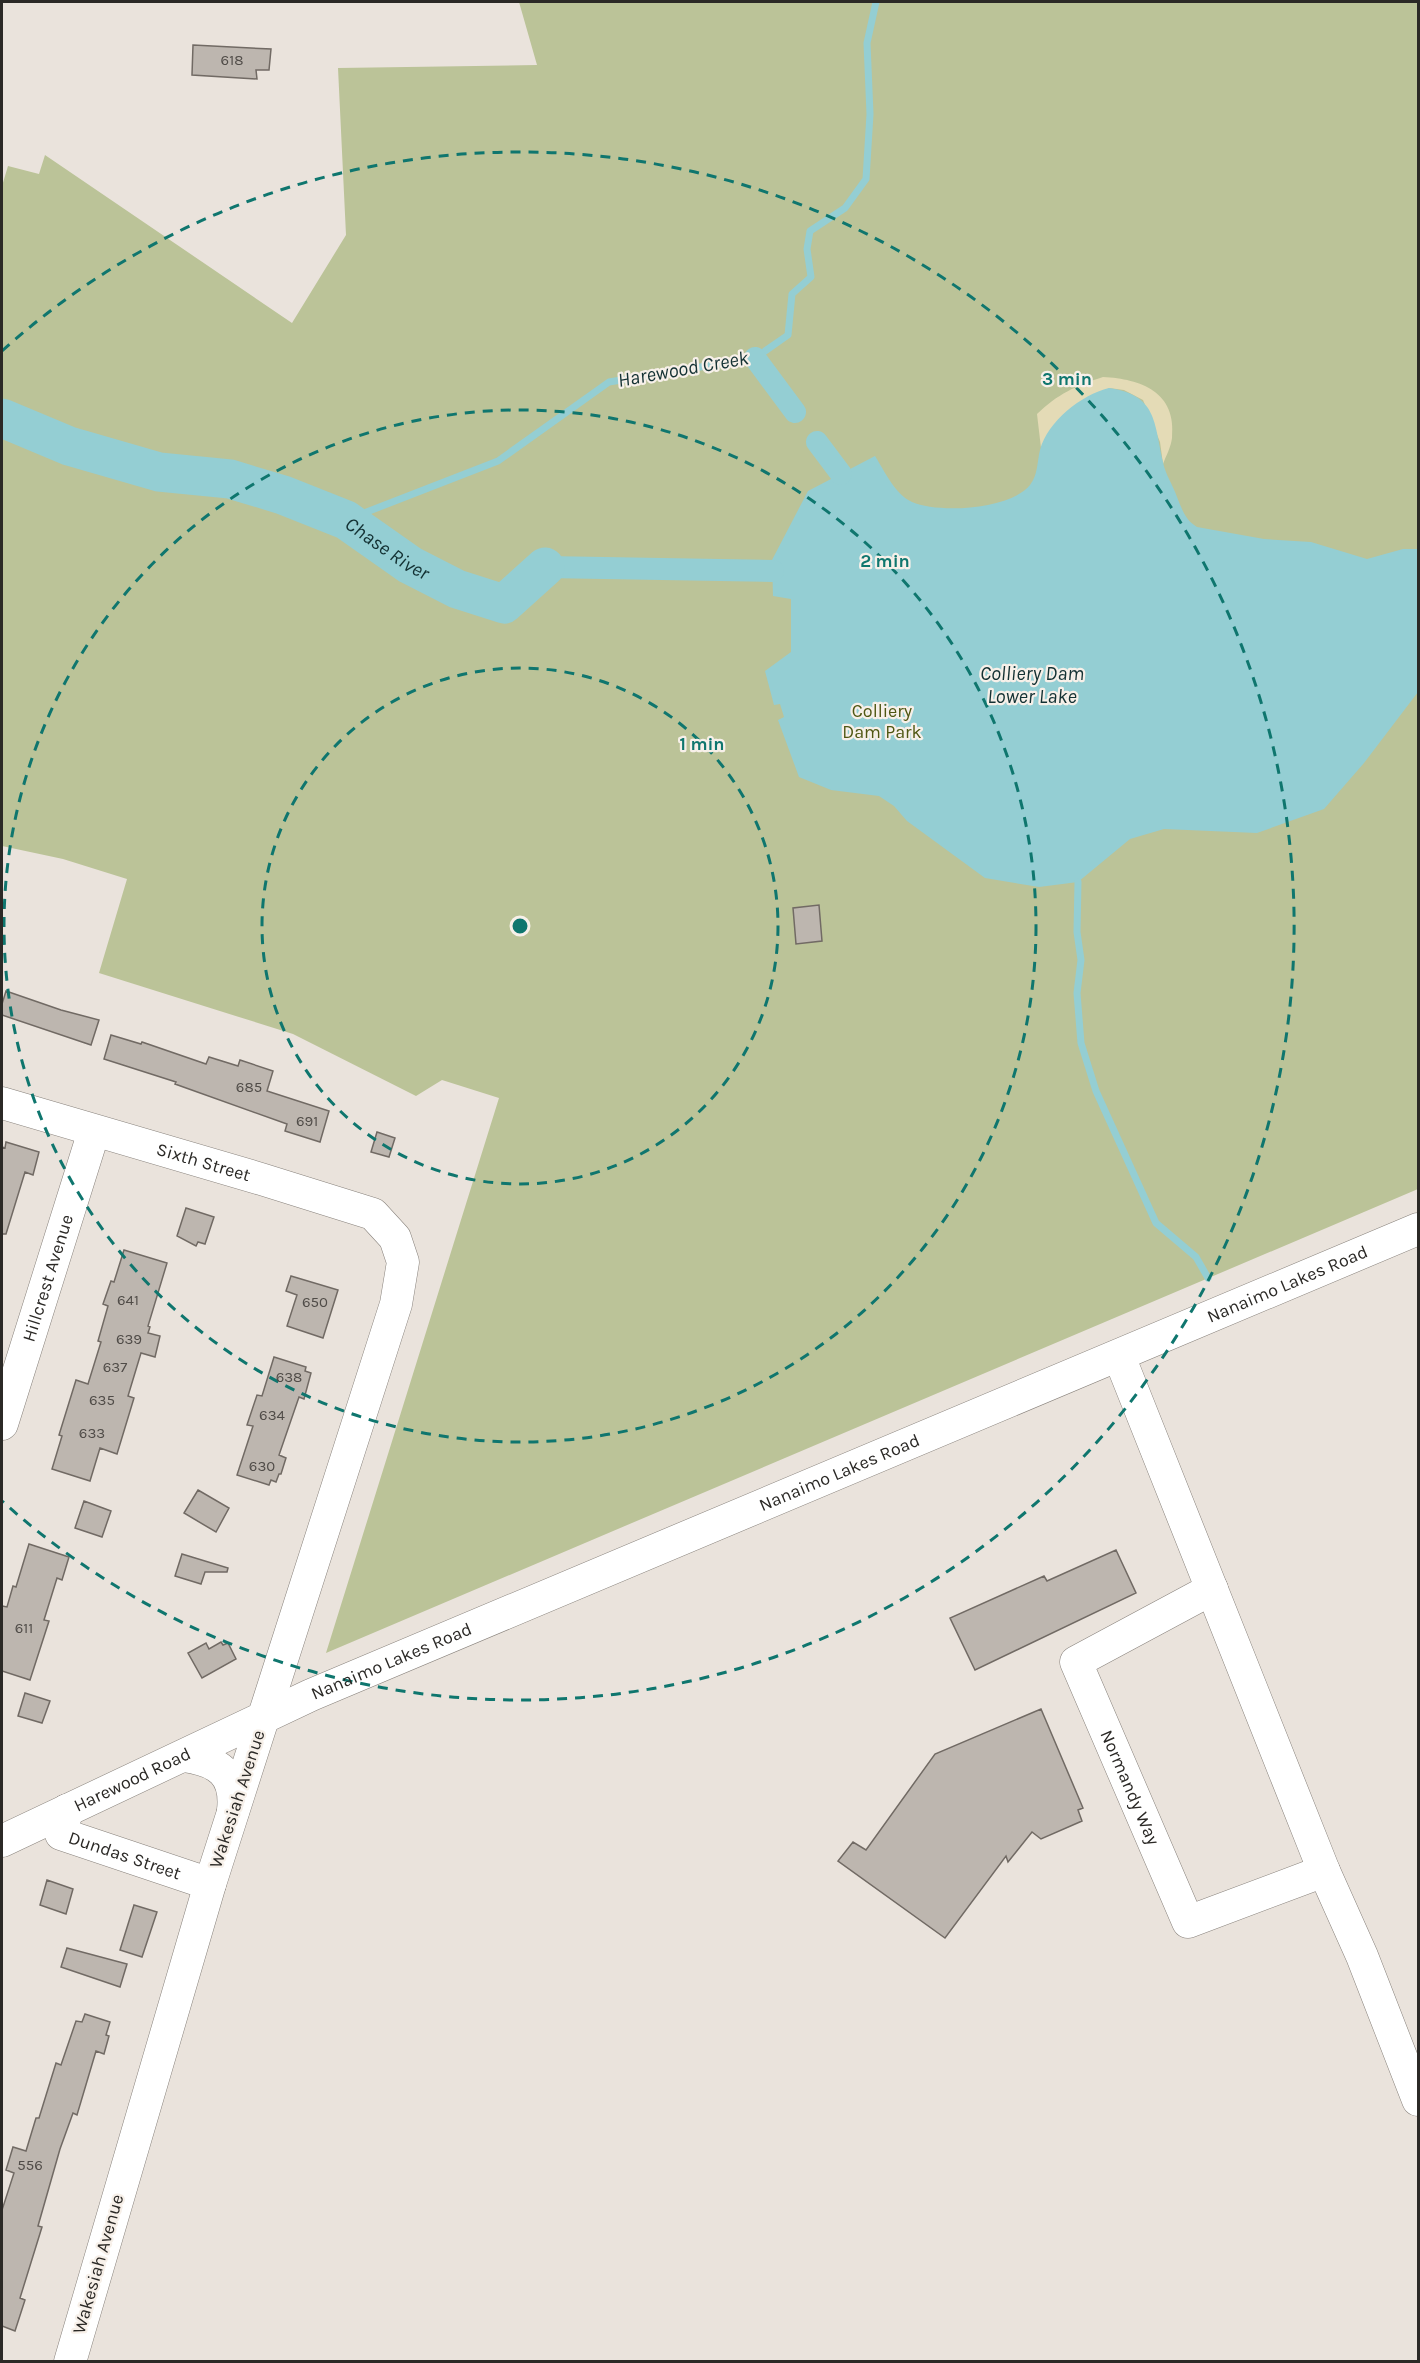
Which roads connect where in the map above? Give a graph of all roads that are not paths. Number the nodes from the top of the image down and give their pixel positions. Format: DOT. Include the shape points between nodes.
graph roads {
  1 [pos="2,1103"];
  2 [pos="94,1131"];
  3 [pos="1419,1229"];
  4 [pos="395,1238"];
  5 [pos="1119,1356"];
  6 [pos="2,1424"];
  7 [pos="1212,1589"];
  8 [pos="262,1719"];
  9 [pos="184,1756"];
  10 [pos="67,1810"];
  11 [pos="233,1811"];
  12 [pos="2,1841"];
  13 [pos="1324,1871"];
  14 [pos="210,1884"];
  15 [pos="1419,2100"];
  16 [pos="70,2361"];
  1 -- 2 [label="street, Sixth Street"];
  2 -- 4 [label="street, Sixth Street" via="373,1214"];
  2 -- 6 [label="street, Hillcrest Avenue"];
  3 -- 5 [label="street, Nanaimo Lakes Road"];
  4 -- 8 [label="street, Wakesiah Avenue" via="404,1262 396,1304"];
  5 -- 7 [label="street"];
  5 -- 8 [label="street, Nanaimo Lakes Road" via="322,1690"];
  7 -- 13 [label="street"];
  7 -- 13 [label="street, Normandy Way" via="1076,1662 1188,1922"];
  8 -- 9 [label="street, Harewood Road"];
  8 -- 11 [label="street, Wakesiah Avenue"];
  9 -- 10 [label="street, Harewood Road"];
  9 -- 11 [label="street" via="209,1762 223,1772 234,1789"];
  10 -- 12 [label="street, Harewood Road"];
  10 -- 14 [label="street, Dundas Street" via="61,1834"];
  11 -- 14 [label="street, Wakesiah Avenue"];
  13 -- 15 [label="street"];
  14 -- 16 [label="street, Wakesiah Avenue"];
}
